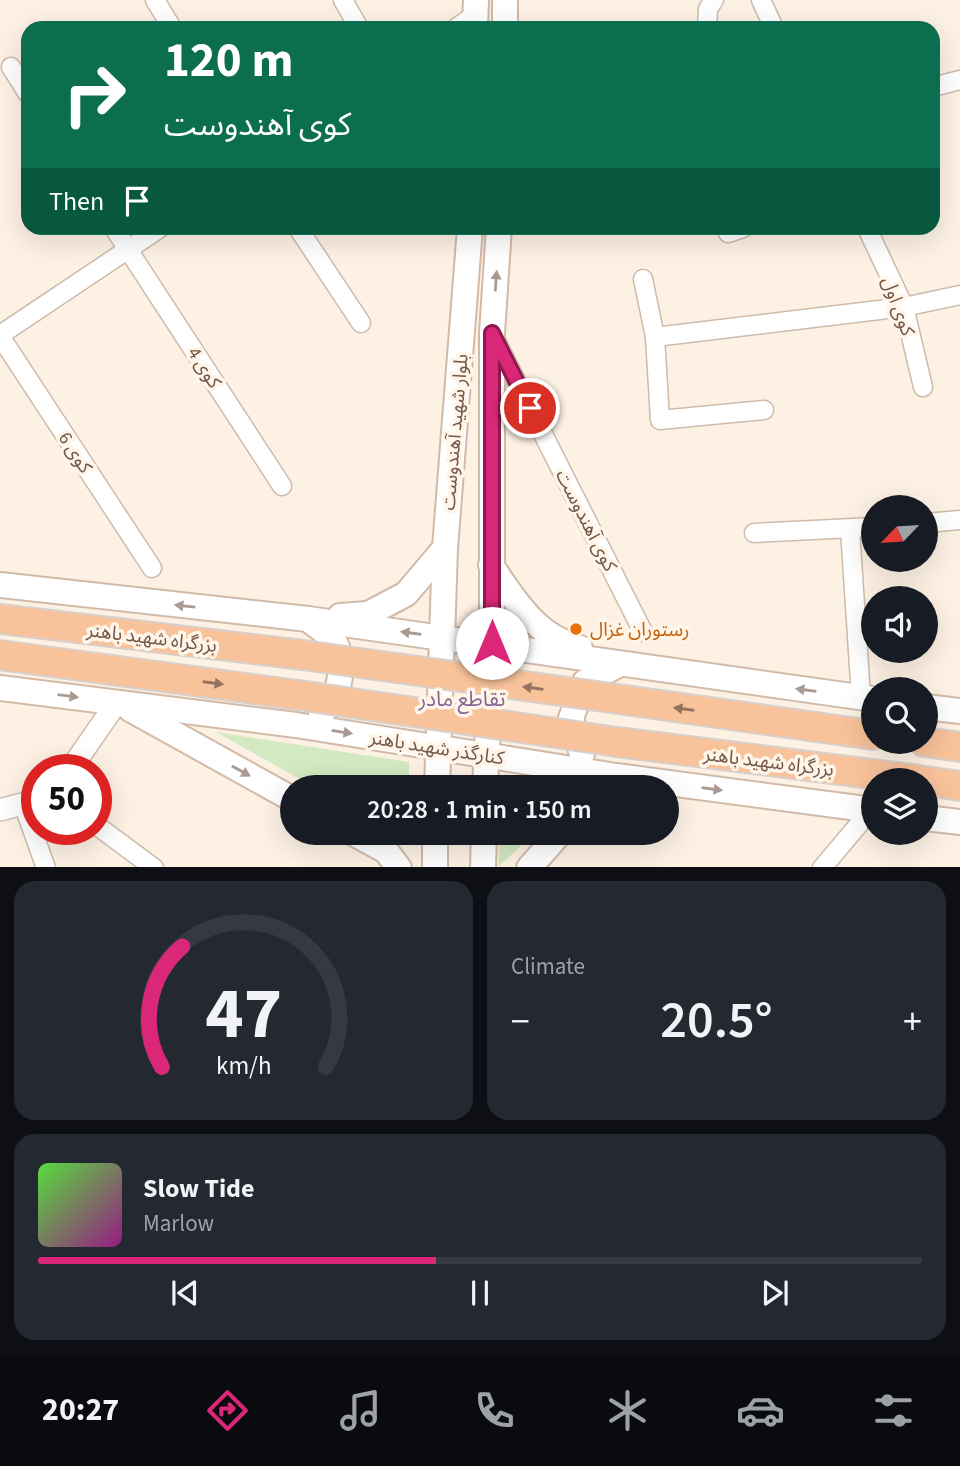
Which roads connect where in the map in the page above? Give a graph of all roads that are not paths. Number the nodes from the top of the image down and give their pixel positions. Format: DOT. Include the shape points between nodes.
graph roads {
  1 [pos="155,0"];
  2 [pos="343,0"];
  3 [pos="505,0"];
  4 [pos="714,0"];
  5 [pos="761,0"];
  6 [pos="168,21"];
  7 [pos="355,21"];
  8 [pos="505,21"];
  9 [pos="707,21"];
  10 [pos="771,21"];
  11 [pos="11,67"];
  12 [pos="960,80"];
  13 [pos="21,83"];
  14 [pos="940,85"];
  15 [pos="119,235"];
  16 [pos="149,235"];
  17 [pos="303,235"];
  18 [pos="469,235"];
  19 [pos="499,235"];
  20 [pos="870,235"];
  21 [pos="128,249"];
  22 [pos="643,279"];
  23 [pos="960,295"];
  24 [pos="904,307"];
  25 [pos="361,323"];
  26 [pos="492,333"];
  27 [pos="0,336"];
  28 [pos="655,337"];
  29 [pos="923,387"];
  30 [pos="764,410"];
  31 [pos="282,486"];
  32 [pos="960,520"];
  33 [pos="938,522"];
  34 [pos="861,528"];
  35 [pos="850,529"];
  36 [pos="754,533"];
  37 [pos="445,548"];
  38 [pos="491,565"];
  39 [pos="152,568"];
  40 [pos="0,585"];
  41 [pos="0,619"];
  42 [pos="308,619"];
  43 [pos="643,632"];
  44 [pos="442,637"];
  45 [pos="492,643"];
  46 [pos="0,655"];
  47 [pos="620,664"];
  48 [pos="865,677"];
  49 [pos="0,688"];
  50 [pos="861,697"];
  51 [pos="117,702"];
  52 [pos="938,708"];
  53 [pos="960,712"];
  54 [pos="296,724"];
  55 [pos="861,733"];
  56 [pos="938,744"];
  57 [pos="960,747"];
  58 [pos="438,748"];
  59 [pos="81,754"];
  60 [pos="486,754"];
  61 [pos="861,773"];
  62 [pos="437,775"];
  63 [pos="485,775"];
  64 [pos="579,775"];
  65 [pos="603,775"];
  66 [pos="938,783"];
  67 [pos="960,786"];
  68 [pos="679,789"];
  69 [pos="280,792"];
  70 [pos="21,804"];
  71 [pos="861,809"];
  72 [pos="0,810"];
  73 [pos="938,819"];
  74 [pos="960,822"];
  75 [pos="861,823"];
  76 [pos="112,837"];
  77 [pos="41,845"];
  78 [pos="375,845"];
  79 [pos="435,845"];
  80 [pos="484,845"];
  81 [pos="549,845"];
  82 [pos="46,867"];
  83 [pos="154,867"];
  84 [pos="399,867"];
  85 [pos="435,867"];
  86 [pos="483,867"];
  87 [pos="529,867"];
  88 [pos="822,867"];
  1 -- 6 [label="street"];
  2 -- 7 [label="street"];
  3 -- 8 [label="main road"];
  4 -- 9 [label="street"];
  5 -- 10 [label="street"];
  11 -- 13 [label="street"];
  12 -- 14 [label="street"];
  15 -- 21 [label="street, کوی 4"];
  16 -- 21 [label="street"];
  17 -- 25 [label="street"];
  18 -- 37 [label="main road, بلوار شهید آهندوست"];
  26 -- 19 [label="main road, بلوار شهید آهندوست, one-way"];
  20 -- 24 [label="street, کوی اول"];
  21 -- 27 [label="street"];
  21 -- 31 [label="street, کوی 4"];
  22 -- 28 [label="street"];
  23 -- 24 [label="street"];
  24 -- 28 [label="street"];
  24 -- 29 [label="street, کوی اول"];
  26 -- 38 [label="main road, بلوار شهید آهندوست"];
  26 -- 43 [label="street, کوی آهندوست"];
  27 -- 39 [label="street, کوی 6"];
  28 -- 30 [label="street" via="660,419"];
  32 -- 33 [label="street"];
  34 -- 35 [label="street"];
  35 -- 36 [label="street"];
  35 -- 48 [label="street"];
  37 -- 42 [label="main road" via="406,594 368,614"];
  37 -- 44 [label="main road, بلوار شهید آهندوست"];
  38 -- 45 [label="main road, بلوار شهید آهندوست"];
  38 -- 47 [label="main road" via="514,599 552,637"];
  42 -- 40 [label="main road, one-way"];
  55 -- 41 [label="highway, بزرگراه شهید باهنر, one-way, bridge" via="303,655"];
  44 -- 42 [label="main road, one-way"];
  42 -- 54 [label="main road" via="335,642 342,677 327,709"];
  44 -- 45 [label="main road"];
  44 -- 58 [label="main road, بلوار شهید آهندوست"];
  45 -- 47 [label="main road"];
  45 -- 60 [label="main road, بلوار شهید آهندوست"];
  46 -- 61 [label="highway, بزرگراه شهید باهنر, one-way, bridge"];
  50 -- 47 [label="main road, one-way"];
  47 -- 65 [label="main road" via="585,682 571,718 583,755"];
  49 -- 51 [label="main road, کنارگذر شهید باهنر, one-way"];
  51 -- 54 [label="main road, کنارگذر شهید باهنر"];
  51 -- 59 [label="street"];
  51 -- 69 [label="main road, one-way"];
  52 -- 53 [label="main road"];
  54 -- 58 [label="main road, کنارگذر شهید باهنر, one-way"];
  56 -- 57 [label="highway"];
  58 -- 60 [label="main road, کنارگذر شهید باهنر"];
  58 -- 62 [label="main road, بلوار شهید آهندوست"];
  60 -- 63 [label="main road, بلوار شهید آهندوست"];
  60 -- 64 [label="main road, کنارگذر شهید باهنر"];
  66 -- 67 [label="highway"];
  68 -- 71 [label="main road, کنارگذر شهید باهنر, one-way"];
  70 -- 72 [label="street"];
  73 -- 74 [label="main road"];
  75 -- 88 [label="street"];
  76 -- 83 [label="street"];
  77 -- 82 [label="street"];
  78 -- 84 [label="main road"];
  79 -- 85 [label="main road"];
  80 -- 86 [label="main road"];
  81 -- 87 [label="main road"];
}
